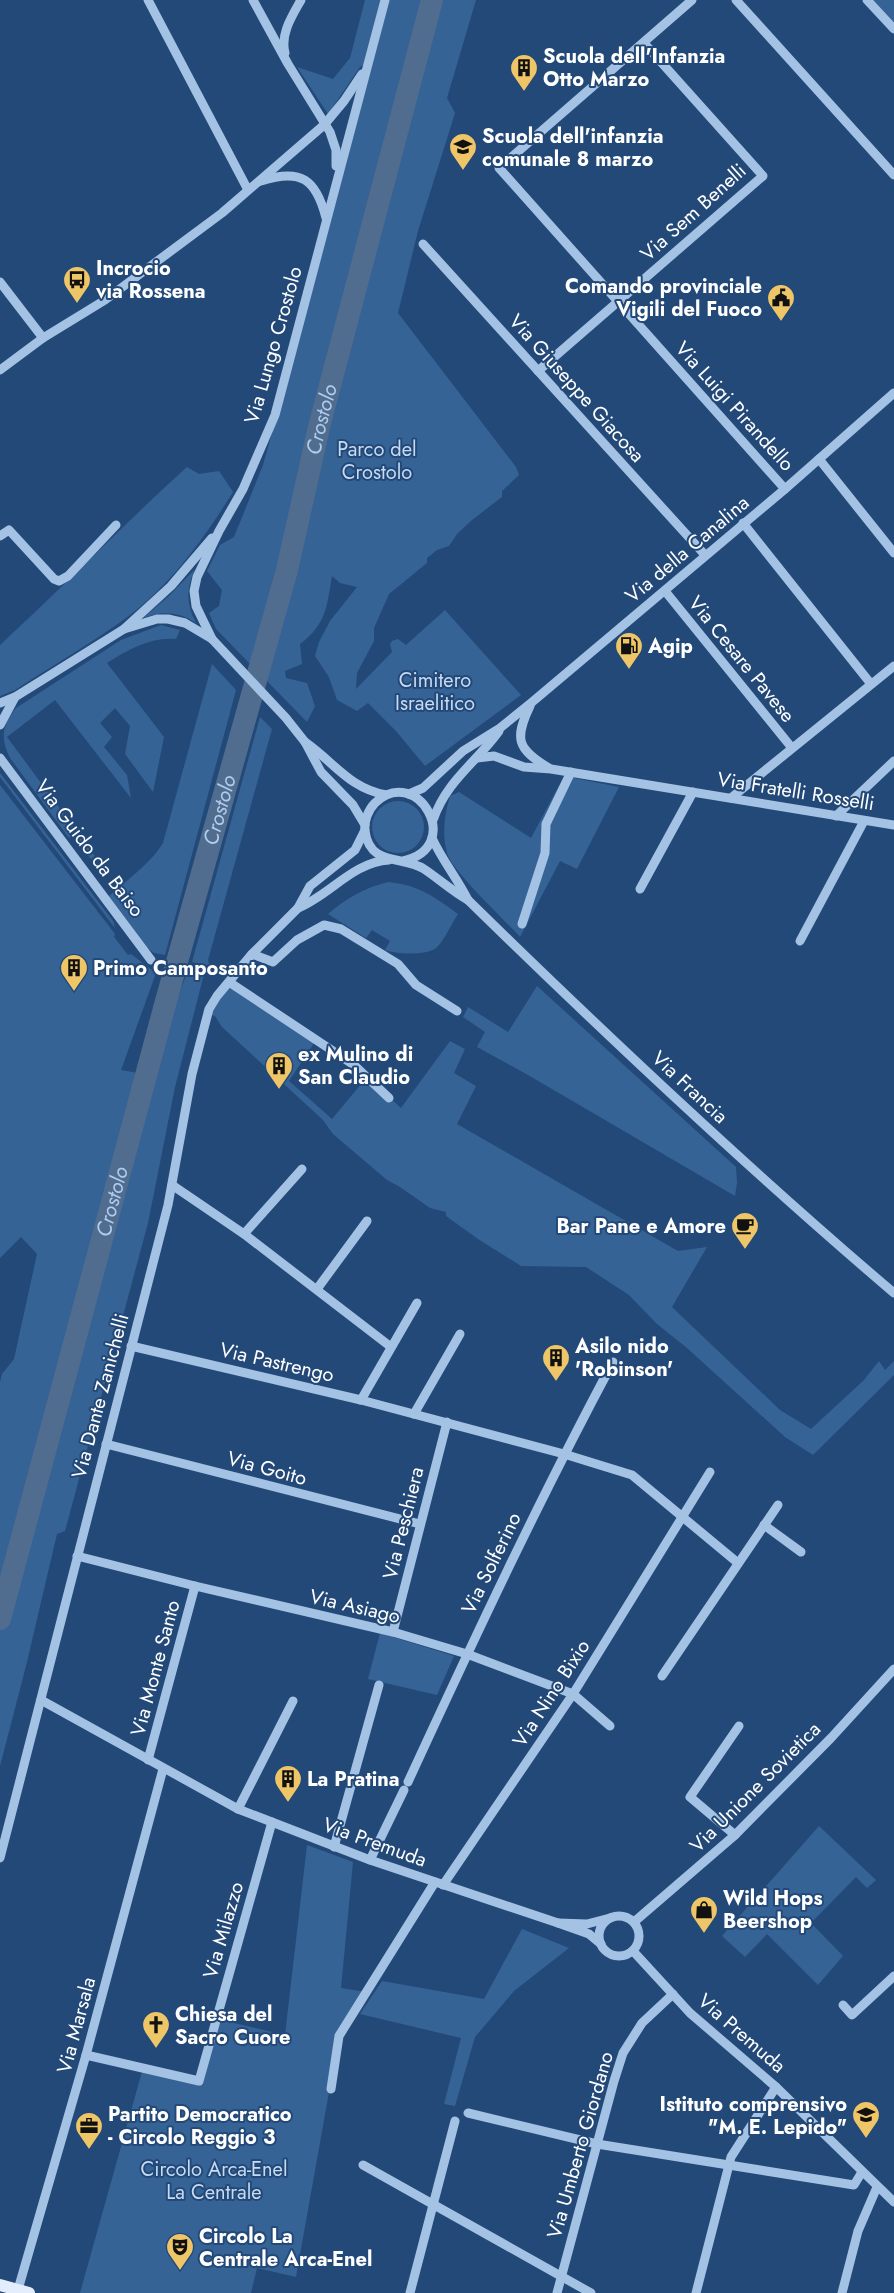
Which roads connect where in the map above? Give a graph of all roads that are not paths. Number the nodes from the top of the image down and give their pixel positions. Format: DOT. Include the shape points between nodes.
graph roads {
  1 [pos="148,0"];
  2 [pos="253,0"];
  3 [pos="301,0"];
  4 [pos="385,0"];
  5 [pos="692,0"];
  6 [pos="736,0"];
  7 [pos="867,0"];
  8 [pos="894,29"];
  9 [pos="644,43"];
  10 [pos="288,64"];
  11 [pos="366,68"];
  12 [pos="324,125"];
  13 [pos="894,175"];
  14 [pos="337,176"];
  15 [pos="258,182"];
  16 [pos="248,190"];
  17 [pos="326,218"];
  18 [pos="423,244"];
  19 [pos="0,282"];
  20 [pos="619,302"];
  21 [pos="43,338"];
  22 [pos="0,370"];
  23 [pos="538,371"];
  24 [pos="894,393"];
  25 [pos="819,459"];
  26 [pos="785,488"];
  27 [pos="743,523"];
  28 [pos="116,525"];
  29 [pos="219,531"];
  30 [pos="0,536"];
  31 [pos="894,552"];
  32 [pos="705,555"];
  33 [pos="665,591"];
  34 [pos="124,629"];
  35 [pos="212,639"];
  36 [pos="894,666"];
  37 [pos="871,684"];
  38 [pos="15,697"];
  39 [pos="0,703"];
  40 [pos="530,704"];
  41 [pos="0,725"];
  42 [pos="500,728"];
  43 [pos="305,742"];
  44 [pos="792,748"];
  45 [pos="0,758"];
  46 [pos="477,758"];
  47 [pos="894,761"];
  48 [pos="551,769"];
  49 [pos="572,772"];
  50 [pos="693,792"];
  51 [pos="410,794"];
  52 [pos="386,795"];
  53 [pos="731,798"];
  54 [pos="836,816"];
  55 [pos="433,820"];
  56 [pos="864,821"];
  57 [pos="894,825"];
  58 [pos="365,828"];
  59 [pos="432,838"];
  60 [pos="389,860"];
  61 [pos="403,861"];
  62 [pos="640,889"];
  63 [pos="468,900"];
  64 [pos="298,908"];
  65 [pos="522,924"];
  66 [pos="800,941"];
  67 [pos="252,954"];
  68 [pos="151,960"];
  69 [pos="229,982"];
  70 [pos="457,1011"];
  71 [pos="389,1098"];
  72 [pos="302,1168"];
  73 [pos="172,1185"];
  74 [pos="367,1221"];
  75 [pos="244,1234"];
  76 [pos="317,1289"];
  77 [pos="894,1293"];
  78 [pos="417,1302"];
  79 [pos="460,1334"];
  80 [pos="131,1346"];
  81 [pos="391,1347"];
  82 [pos="613,1362"];
  83 [pos="361,1400"];
  84 [pos="414,1414"];
  85 [pos="447,1422"];
  86 [pos="106,1444"];
  87 [pos="564,1454"];
  88 [pos="710,1472"];
  89 [pos="778,1505"];
  90 [pos="682,1516"];
  91 [pos="420,1524"];
  92 [pos="764,1525"];
  93 [pos="801,1552"];
  94 [pos="77,1556"];
  95 [pos="738,1563"];
  96 [pos="195,1586"];
  97 [pos="393,1632"];
  98 [pos="467,1654"];
  99 [pos="894,1669"];
  100 [pos="662,1676"];
  101 [pos="378,1686"];
  102 [pos="573,1694"];
  103 [pos="41,1700"];
  104 [pos="293,1701"];
  105 [pos="610,1726"];
  106 [pos="738,1726"];
  107 [pos="148,1760"];
  108 [pos="163,1769"];
  109 [pos="238,1809"];
  110 [pos="272,1822"];
  111 [pos="735,1836"];
  112 [pos="334,1847"];
  113 [pos="0,1858"];
  114 [pos="370,1860"];
  115 [pos="439,1884"];
  116 [pos="610,1918"];
  117 [pos="634,1922"];
  118 [pos="558,1923"];
  119 [pos="601,1944"];
  120 [pos="633,1951"];
  121 [pos="894,1976"];
  122 [pos="673,1994"];
  123 [pos="842,2005"];
  124 [pos="86,2055"];
  125 [pos="776,2087"];
  126 [pos="331,2089"];
  127 [pos="468,2113"];
  128 [pos="455,2121"];
  129 [pos="597,2144"];
  130 [pos="363,2165"];
  131 [pos="729,2166"];
  132 [pos="862,2172"];
  133 [pos="877,2187"];
  134 [pos="894,2202"];
  135 [pos="433,2206"];
  136 [pos="561,2276"];
  137 [pos="0,2285"];
  138 [pos="21,2292"];
  139 [pos="410,2293"];
  140 [pos="557,2293"];
  141 [pos="591,2293"];
  142 [pos="696,2293"];
  143 [pos="842,2293"];
  1 -- 16 [label="street"];
  2 -- 10 [label="street"];
  3 -- 10 [label="street" via="284,34"];
  4 -- 11 [label="street, Via Lungo Crostolo"];
  5 -- 9 [label="street"];
  6 -- 13 [label="street"];
  7 -- 8 [label="street"];
  9 -- 20 [label="street, Via Sem Benelli" via="763,176"];
  9 -- 20 [label="street, Via Luigi Pirandello" via="499,168"];
  10 -- 12 [label="street"];
  11 -- 12 [label="street, Via Lungo Crostolo"];
  11 -- 14 [label="street, Via Lungo Crostolo"];
  12 -- 14 [label="street, Via Lungo Crostolo" via="334,140"];
  12 -- 15 [label="street"];
  14 -- 17 [label="street, Via Lungo Crostolo"];
  15 -- 16 [label="street"];
  15 -- 17 [label="street" via="278,175 303,180 317,191"];
  16 -- 21 [label="street" via="183,244 105,300"];
  17 -- 29 [label="street, Via Lungo Crostolo" via="275,415 243,489"];
  18 -- 23 [label="street, Via Giuseppe Giacosa"];
  19 -- 21 [label="street"];
  20 -- 23 [label="street, Via Sem Benelli"];
  20 -- 26 [label="street, Via Luigi Pirandello"];
  21 -- 22 [label="street"];
  23 -- 32 [label="street, Via Giuseppe Giacosa"];
  24 -- 25 [label="street, Via della Canalina"];
  25 -- 26 [label="street, Via della Canalina"];
  25 -- 31 [label="street"];
  26 -- 27 [label="street, Via della Canalina"];
  27 -- 32 [label="street, Via della Canalina"];
  27 -- 37 [label="street"];
  28 -- 30 [label="street" via="68,576 59,581 9,530"];
  29 -- 34 [label="street, Via Lungo Crostolo" via="171,586"];
  29 -- 35 [label="street, Via Lungo Crostolo" via="197,577 194,592 199,615"];
  32 -- 33 [label="street, Via della Canalina"];
  33 -- 40 [label="street, Via della Canalina"];
  33 -- 44 [label="street, Via Cesare Pavese"];
  34 -- 35 [label="street, Via Lungo Crostolo" via="168,619 185,623"];
  34 -- 38 [label="street, Via Lungo Crostolo"];
  35 -- 43 [label="street, Via Lungo Crostolo"];
  36 -- 37 [label="street"];
  37 -- 44 [label="street"];
  38 -- 39 [label="street, Via Lungo Crostolo"];
  38 -- 41 [label="street"];
  40 -- 42 [label="street, Via della Canalina"];
  40 -- 48 [label="street, Via Fratelli Rosselli" via="520,728 521,740 532,757"];
  42 -- 46 [label="street, Via della Canalina"];
  42 -- 51 [label="street, Via della Canalina" via="463,751 423,788"];
  43 -- 52 [label="street" via="358,786"];
  43 -- 58 [label="street" via="316,765 353,804"];
  44 -- 53 [label="street"];
  45 -- 68 [label="street, Via Guido da Baiso"];
  46 -- 48 [label="street, Via Fratelli Rosselli" via="494,756 524,766"];
  46 -- 55 [label="street, Via della Canalina" via="450,786 438,804"];
  47 -- 54 [label="street"];
  48 -- 49 [label="street, Via Fratelli Rosselli"];
  49 -- 50 [label="street, Via Fratelli Rosselli"];
  49 -- 65 [label="street" via="546,824 545,853"];
  50 -- 53 [label="street, Via Fratelli Rosselli"];
  50 -- 62 [label="street, Via Fratelli Rosselli"];
  51 -- 52 [label="street"];
  51 -- 55 [label="street" via="425,804"];
  52 -- 58 [label="street" via="369,810"];
  53 -- 54 [label="street, Via Fratelli Rosselli"];
  54 -- 56 [label="street, Via Fratelli Rosselli"];
  55 -- 59 [label="street, Via Francia"];
  56 -- 57 [label="street, Via Fratelli Rosselli"];
  56 -- 66 [label="street"];
  58 -- 60 [label="street" via="375,852"];
  58 -- 64 [label="street" via="355,850 310,886"];
  59 -- 61 [label="street" via="423,852"];
  59 -- 63 [label="street, Via Francia"];
  60 -- 61 [label="street, Via Francia"];
  60 -- 64 [label="street, Via Francia" via="365,865"];
  61 -- 63 [label="street, Via Francia" via="424,868"];
  63 -- 77 [label="street, Via Francia" via="756,1172"];
  64 -- 67 [label="street, Via Dante Zanichelli"];
  67 -- 69 [label="street, Via Dante Zanichelli"];
  67 -- 70 [label="street" via="273,962 297,940 324,925 342,929 398,964 416,984"];
  69 -- 71 [label="street" via="354,1065"];
  69 -- 73 [label="street, Via Dante Zanichelli" via="209,1009 203,1029"];
  72 -- 75 [label="street"];
  73 -- 75 [label="street"];
  73 -- 80 [label="street, Via Dante Zanichelli"];
  74 -- 76 [label="street"];
  75 -- 76 [label="street"];
  76 -- 81 [label="street"];
  78 -- 81 [label="street"];
  79 -- 84 [label="street"];
  80 -- 83 [label="street, Via Pastrengo"];
  80 -- 86 [label="street, Via Dante Zanichelli"];
  81 -- 83 [label="street"];
  82 -- 87 [label="street, Via Solferino"];
  83 -- 84 [label="street, Via Pastrengo"];
  84 -- 85 [label="street, Via Pastrengo"];
  85 -- 87 [label="street, Via Pastrengo"];
  85 -- 91 [label="street, Via Peschiera"];
  86 -- 91 [label="street, Via Goito"];
  86 -- 94 [label="street, Via Dante Zanichelli"];
  87 -- 90 [label="street, Via Pastrengo" via="632,1475"];
  87 -- 98 [label="street, Via Solferino"];
  88 -- 90 [label="street, Via Nino Bixio"];
  89 -- 92 [label="street"];
  90 -- 95 [label="street"];
  90 -- 102 [label="street, Via Nino Bixio"];
  91 -- 97 [label="street, Via Peschiera"];
  92 -- 93 [label="street"];
  92 -- 95 [label="street"];
  94 -- 96 [label="street, Via Asiago"];
  94 -- 103 [label="street, Via Dante Zanichelli"];
  95 -- 100 [label="street"];
  96 -- 97 [label="street, Via Asiago"];
  96 -- 107 [label="street, Via Monte Santo"];
  97 -- 98 [label="street, Via Asiago"];
  98 -- 102 [label="street, Via Asiago"];
  98 -- 114 [label="street, Via Solferino"];
  99 -- 111 [label="street, Via Unione Sovietica"];
  101 -- 112 [label="street"];
  102 -- 105 [label="street, Via Asiago"];
  102 -- 115 [label="street, Via Nino Bixio"];
  103 -- 107 [label="street, Via Premuda"];
  103 -- 113 [label="street, Via Dante Zanichelli"];
  104 -- 109 [label="street"];
  106 -- 111 [label="street" via="690,1797"];
  107 -- 108 [label="street, Via Premuda"];
  108 -- 109 [label="street, Via Premuda"];
  108 -- 124 [label="street, Via Marsala"];
  109 -- 110 [label="street, Via Premuda"];
  110 -- 112 [label="street, Via Premuda"];
  110 -- 124 [label="street, Via Milazzo" via="199,2081"];
  111 -- 117 [label="street, Via Unione Sovietica"];
  112 -- 114 [label="street, Via Premuda"];
  114 -- 115 [label="street, Via Premuda"];
  115 -- 118 [label="street, Via Premuda"];
  115 -- 126 [label="street, Via Nino Bixio" via="340,2036"];
  116 -- 117 [label="street, Via Premuda" via="622,1916"];
  116 -- 118 [label="street, Via Premuda" via="587,1924"];
  116 -- 119 [label="street" via="602,1927"];
  117 -- 120 [label="street" via="639,1933"];
  118 -- 119 [label="street, Via Premuda" via="589,1934"];
  119 -- 120 [label="street, Via Premuda" via="616,1956"];
  120 -- 122 [label="street, Via Premuda"];
  121 -- 123 [label="street" via="852,2016"];
  122 -- 125 [label="street, Via Premuda" via="690,2013"];
  122 -- 129 [label="street, Via Umberto Giordano" via="642,2023 623,2053"];
  124 -- 138 [label="street, Via Marsala"];
  125 -- 131 [label="street" via="731,2157"];
  125 -- 132 [label="street, Via Premuda"];
  127 -- 129 [label="street"];
  128 -- 135 [label="street"];
  129 -- 131 [label="street"];
  129 -- 136 [label="street, Via Umberto Giordano"];
  130 -- 135 [label="street"];
  131 -- 132 [label="street" via="854,2185"];
  131 -- 142 [label="street"];
  132 -- 133 [label="street, Via Premuda"];
  133 -- 134 [label="street, Via Premuda"];
  133 -- 143 [label="street" via="858,2231"];
  135 -- 136 [label="street"];
  135 -- 139 [label="street"];
  136 -- 140 [label="street, Via Umberto Giordano"];
  136 -- 141 [label="street"];
  137 -- 138 [label="main road"];
}
